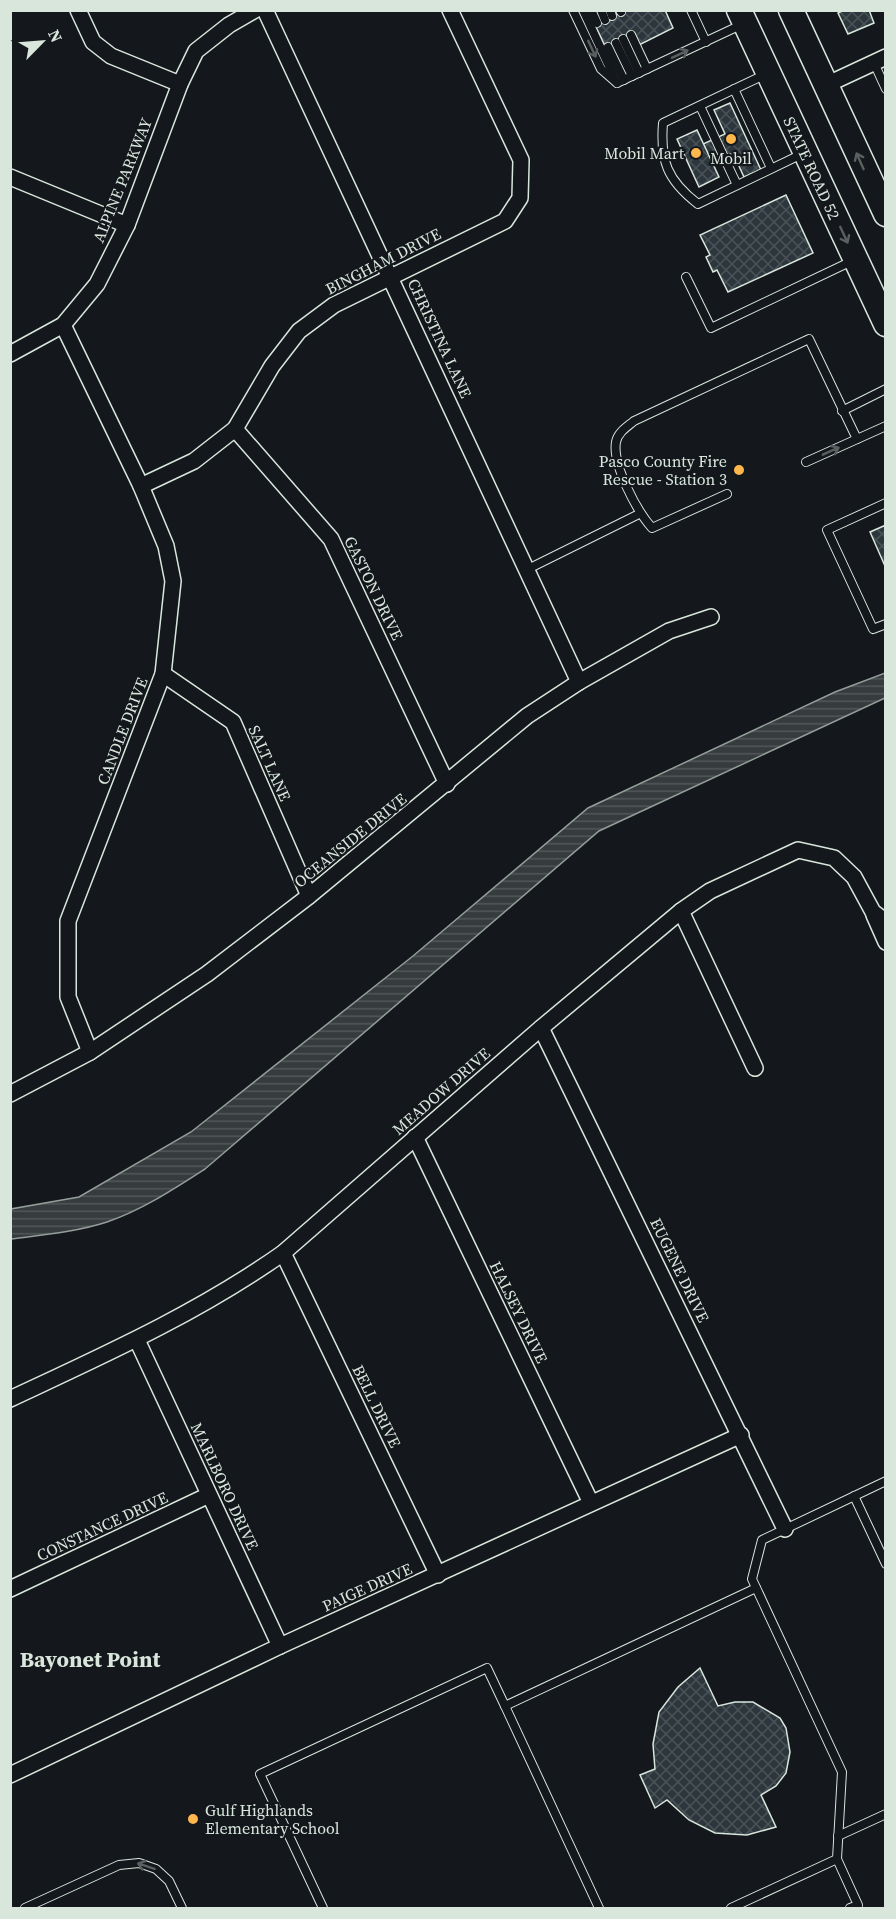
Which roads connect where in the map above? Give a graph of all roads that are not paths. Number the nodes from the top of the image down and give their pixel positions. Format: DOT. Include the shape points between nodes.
graph roads {
  1 [pos="78,10"];
  2 [pos="255,10"];
  3 [pos="265,10"];
  4 [pos="450,10"];
  5 [pos="573,10"];
  6 [pos="583,10"];
  7 [pos="591,10"];
  8 [pos="601,10"];
  9 [pos="691,10"];
  10 [pos="791,10"];
  11 [pos="614,14"];
  12 [pos="742,17"];
  13 [pos="597,24"];
  14 [pos="632,35"];
  15 [pos="706,42"];
  16 [pos="880,60"];
  17 [pos="647,69"];
  18 [pos="768,74"];
  19 [pos="635,75"];
  20 [pos="620,82"];
  21 [pos="180,84"];
  22 [pos="826,85"];
  23 [pos="734,89"];
  24 [pos="885,89"];
  25 [pos="700,106"];
  26 [pos="805,152"];
  27 [pos="771,168"];
  28 [pos="10,177"];
  29 [pos="737,185"];
  30 [pos="880,188"];
  31 [pos="885,214"];
  32 [pos="127,225"];
  33 [pos="855,260"];
  34 [pos="391,276"];
  35 [pos="686,277"];
  36 [pos="885,324"];
  37 [pos="63,325"];
  38 [pos="10,354"];
  39 [pos="885,389"];
  40 [pos="842,411"];
  41 [pos="885,426"];
  42 [pos="235,429"];
  43 [pos="857,439"];
  44 [pos="806,462"];
  45 [pos="141,486"];
  46 [pos="727,494"];
  47 [pos="885,503"];
  48 [pos="639,514"];
  49 [pos="528,569"];
  50 [pos="711,617"];
  51 [pos="885,624"];
  52 [pos="163,674"];
  53 [pos="579,682"];
  54 [pos="447,784"];
  55 [pos="309,896"];
  56 [pos="681,910"];
  57 [pos="873,912"];
  58 [pos="885,922"];
  59 [pos="885,942"];
  60 [pos="541,1028"];
  61 [pos="90,1052"];
  62 [pos="755,1068"];
  63 [pos="10,1094"];
  64 [pos="415,1137"];
  65 [pos="284,1253"];
  66 [pos="137,1340"];
  67 [pos="10,1399"];
  68 [pos="741,1435"];
  69 [pos="885,1481"];
  70 [pos="209,1495"];
  71 [pos="854,1496"];
  72 [pos="591,1503"];
  73 [pos="784,1529"];
  74 [pos="885,1564"];
  75 [pos="438,1575"];
  76 [pos="756,1588"];
  77 [pos="10,1589"];
  78 [pos="280,1646"];
  79 [pos="505,1706"];
  80 [pos="10,1775"];
  81 [pos="885,1814"];
  82 [pos="838,1836"];
  83 [pos="837,1859"];
  84 [pos="25,1908"];
  85 [pos="182,1908"];
  86 [pos="323,1908"];
  87 [pos="599,1908"];
  88 [pos="731,1908"];
  89 [pos="850,1908"];
  1 -- 21 [label="street" via="93,42 111,56"];
  2 -- 21 [label="street, ALPINE PARKWAY" via="196,51"];
  3 -- 34 [label="street, CHRISTINA LANE"];
  4 -- 34 [label="street, BINGHAM DRIVE" via="521,160 520,198 505,221"];
  5 -- 20 [label="lane, one-way" via="601,69"];
  6 -- 20 [label="lane"];
  7 -- 13 [label="lane"];
  8 -- 11 [label="lane"];
  9 -- 15 [label="lane"];
  10 -- 22 [label="main road"];
  12 -- 15 [label="lane"];
  12 -- 18 [label="main road, STATE ROAD 52"];
  14 -- 17 [label="lane"];
  17 -- 15 [label="lane, one-way"];
  16 -- 22 [label="street"];
  16 -- 24 [label="lane"];
  17 -- 19 [label="lane"];
  18 -- 23 [label="lane"];
  18 -- 26 [label="main road, STATE ROAD 52"];
  19 -- 20 [label="lane"];
  19 -- 20 [label="lane" via="616,43"];
  21 -- 32 [label="street, ALPINE PARKWAY"];
  30 -- 22 [label="main road, one-way"];
  23 -- 25 [label="lane"];
  23 -- 27 [label="lane"];
  25 -- 29 [label="lane"];
  25 -- 29 [label="lane" via="663,123 661,146 667,170 681,191 698,204"];
  26 -- 27 [label="lane"];
  26 -- 33 [label="main road, STATE ROAD 52, one-way"];
  27 -- 29 [label="lane"];
  28 -- 32 [label="street"];
  30 -- 31 [label="main road"];
  32 -- 37 [label="street, ALPINE PARKWAY" via="97,284"];
  33 -- 35 [label="lane" via="711,328"];
  33 -- 36 [label="main road, STATE ROAD 52"];
  34 -- 42 [label="street, BINGHAM DRIVE" via="334,305 299,331"];
  34 -- 49 [label="street, CHRISTINA LANE"];
  37 -- 38 [label="street, ALPINE PARKWAY"];
  37 -- 45 [label="street, CANDLE DRIVE"];
  39 -- 40 [label="lane"];
  40 -- 43 [label="lane"];
  40 -- 48 [label="lane" via="808,339 634,421 620,433 615,455"];
  41 -- 43 [label="lane"];
  42 -- 45 [label="street, BINGHAM DRIVE" via="194,461"];
  42 -- 54 [label="street, GASTON DRIVE" via="331,539"];
  44 -- 43 [label="lane, one-way"];
  45 -- 52 [label="street, CANDLE DRIVE" via="166,546 173,581"];
  46 -- 48 [label="lane" via="652,528"];
  47 -- 51 [label="lane" via="827,530 873,630"];
  48 -- 49 [label="lane"];
  49 -- 53 [label="street, CHRISTINA LANE"];
  50 -- 53 [label="street, OCEANSIDE DRIVE" via="669,631"];
  52 -- 55 [label="street, SALT LANE" via="233,722"];
  52 -- 61 [label="street, CANDLE DRIVE" via="68,921 68,997"];
  53 -- 54 [label="street, OCEANSIDE DRIVE" via="527,716"];
  54 -- 55 [label="street, OCEANSIDE DRIVE"];
  55 -- 61 [label="street, OCEANSIDE DRIVE" via="207,974"];
  56 -- 57 [label="street, MEADOW DRIVE" via="710,891 798,850 834,858 854,877"];
  56 -- 60 [label="street, MEADOW DRIVE"];
  56 -- 62 [label="street"];
  57 -- 58 [label="street, MEADOW DRIVE"];
  57 -- 59 [label="street, MEADOW DRIVE"];
  60 -- 64 [label="street, MEADOW DRIVE"];
  60 -- 68 [label="street, EUGENE DRIVE"];
  61 -- 63 [label="street, OCEANSIDE DRIVE"];
  64 -- 65 [label="street, MEADOW DRIVE"];
  64 -- 72 [label="street, HALSEY DRIVE"];
  65 -- 66 [label="street, MEADOW DRIVE" via="241,1283"];
  65 -- 75 [label="street, BELL DRIVE"];
  66 -- 67 [label="street, MEADOW DRIVE"];
  66 -- 70 [label="street, MARLBORO DRIVE"];
  68 -- 72 [label="street, PAIGE DRIVE"];
  68 -- 73 [label="street, EUGENE DRIVE"];
  69 -- 71 [label="lane"];
  70 -- 77 [label="street, CONSTANCE DRIVE"];
  70 -- 78 [label="street, MARLBORO DRIVE"];
  71 -- 73 [label="lane"];
  71 -- 74 [label="lane"];
  72 -- 75 [label="street, PAIGE DRIVE"];
  73 -- 76 [label="lane" via="762,1540 752,1579"];
  75 -- 78 [label="street, PAIGE DRIVE"];
  76 -- 79 [label="lane"];
  76 -- 82 [label="lane" via="842,1772"];
  78 -- 80 [label="street, PAIGE DRIVE"];
  79 -- 86 [label="lane" via="487,1668 260,1774"];
  79 -- 87 [label="lane"];
  81 -- 82 [label="lane"];
  82 -- 83 [label="lane"];
  83 -- 88 [label="lane"];
  83 -- 89 [label="lane" via="858,1905"];
  85 -- 84 [label="lane, one-way" via="169,1881 156,1869 139,1863 119,1865"];
}
